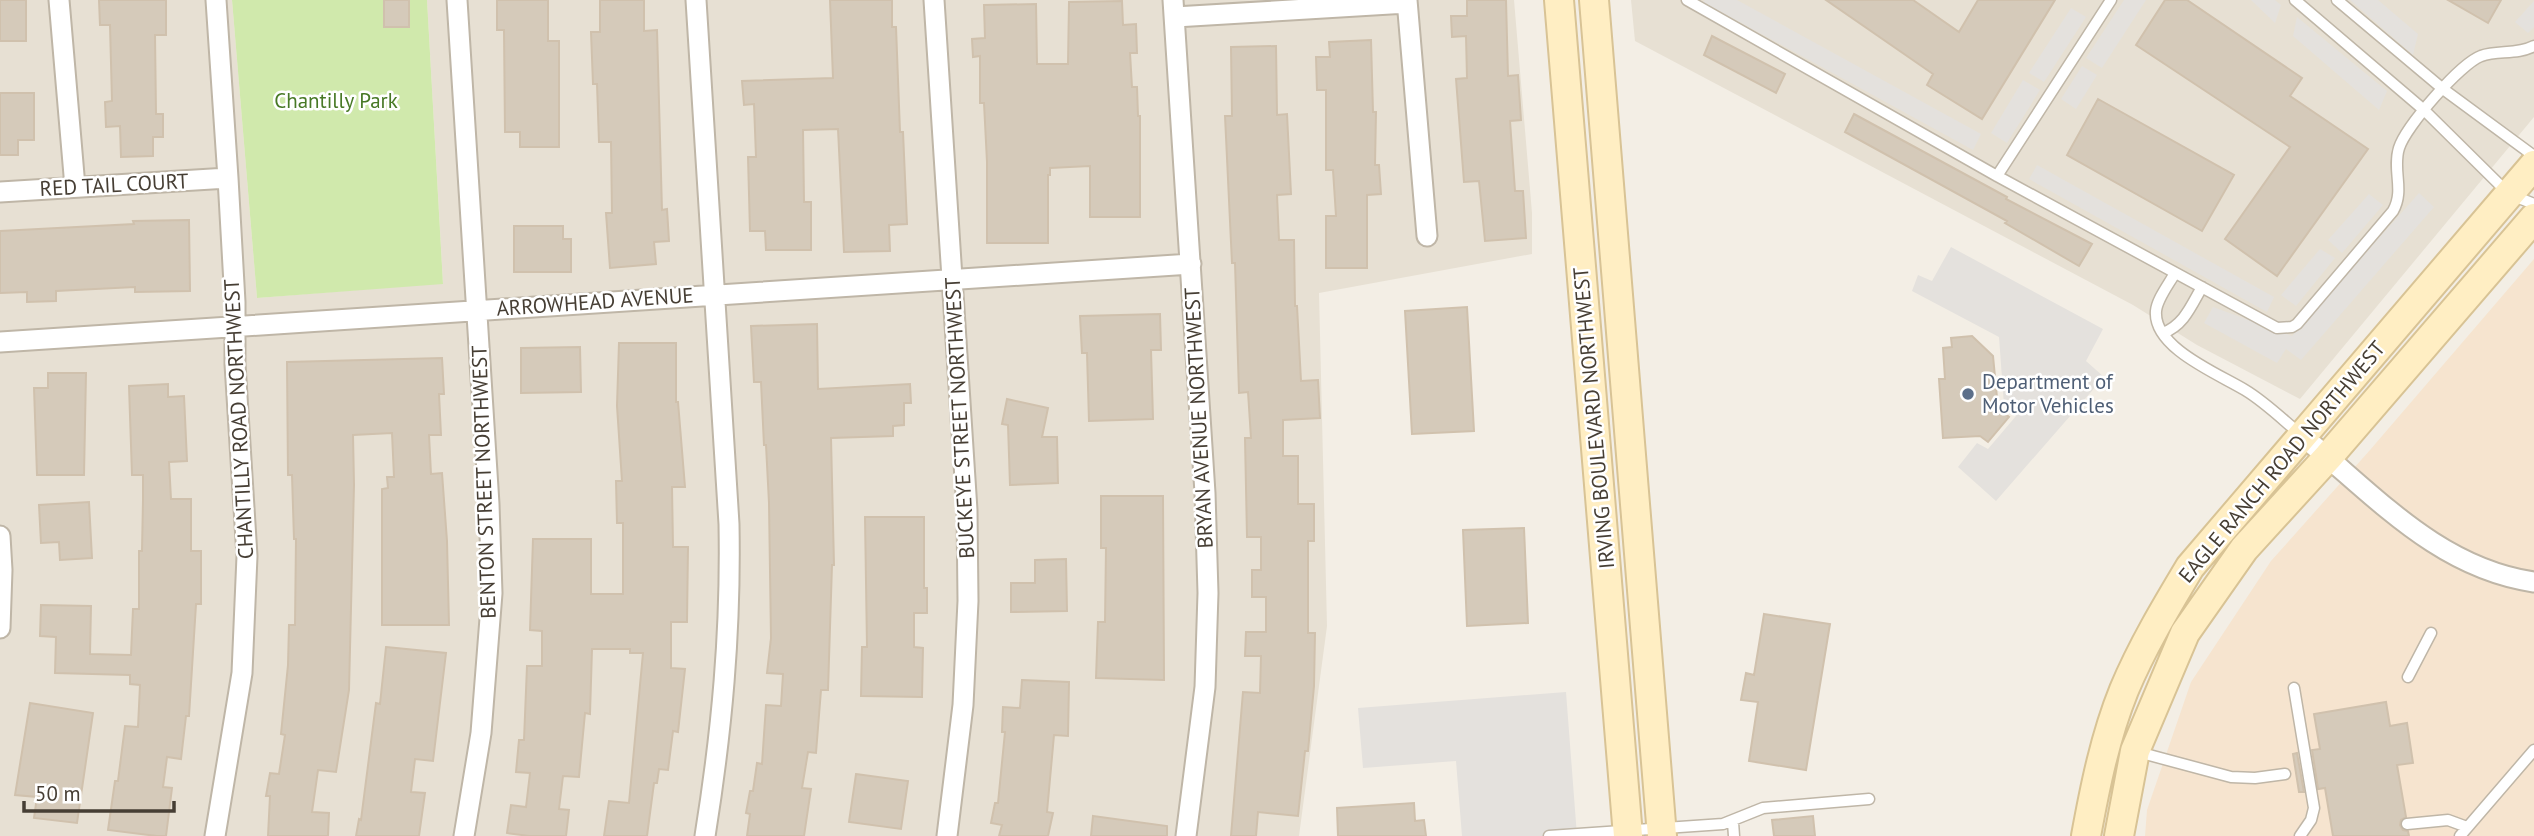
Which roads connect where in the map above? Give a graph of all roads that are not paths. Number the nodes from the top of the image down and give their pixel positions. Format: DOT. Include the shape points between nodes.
graph roads {
  1 [pos="59,0"];
  2 [pos="216,0"];
  3 [pos="457,0"];
  4 [pos="696,0"];
  5 [pos="934,0"];
  6 [pos="1559,0"];
  7 [pos="1594,0"];
  8 [pos="1686,0"];
  9 [pos="2111,0"];
  10 [pos="2295,0"];
  11 [pos="2337,0"];
  12 [pos="1407,1"];
  13 [pos="1174,8"];
  14 [pos="2534,46"];
  15 [pos="2443,89"];
  16 [pos="2424,110"];
  17 [pos="2534,156"];
  18 [pos="2534,165"];
  19 [pos="1997,176"];
  20 [pos="228,178"];
  21 [pos="75,187"];
  22 [pos="0,192"];
  23 [pos="2522,199"];
  24 [pos="2534,218"];
  25 [pos="1427,236"];
  26 [pos="1191,264"];
  27 [pos="2175,272"];
  28 [pos="954,279"];
  29 [pos="2202,287"];
  30 [pos="716,295"];
  31 [pos="478,310"];
  32 [pos="235,326"];
  33 [pos="2163,332"];
  34 [pos="0,342"];
  35 [pos="2301,435"];
  36 [pos="2328,457"];
  37 [pos="0,536"];
  38 [pos="2534,582"];
  39 [pos="0,628"];
  40 [pos="2431,633"];
  41 [pos="2408,677"];
  42 [pos="2294,688"];
  43 [pos="2534,750"];
  44 [pos="2135,751"];
  45 [pos="2285,774"];
  46 [pos="1869,799"];
  47 [pos="1734,822"];
  48 [pos="2407,824"];
  49 [pos="2467,827"];
  50 [pos="1628,833"];
  51 [pos="1662,833"];
  52 [pos="215,836"];
  53 [pos="464,836"];
  54 [pos="705,836"];
  55 [pos="947,836"];
  56 [pos="1185,836"];
  57 [pos="1549,836"];
  58 [pos="1734,836"];
  59 [pos="2086,836"];
  60 [pos="2119,836"];
  61 [pos="2300,836"];
  62 [pos="2460,836"];
  1 -- 21 [label="street"];
  2 -- 20 [label="street, CHANTILLY ROAD NORTHWEST"];
  3 -- 31 [label="street, BENTON STREET NORTHWEST"];
  4 -- 30 [label="street"];
  5 -- 28 [label="street, BUCKEYE STREET NORTHWEST"];
  6 -- 50 [label="street, IRVING BOULEVARD NORTHWEST"];
  7 -- 51 [label="street, IRVING BOULEVARD NORTHWEST"];
  8 -- 19 [label="lane"];
  9 -- 19 [label="lane"];
  10 -- 16 [label="lane"];
  11 -- 15 [label="lane"];
  12 -- 13 [label="street"];
  12 -- 25 [label="street"];
  13 -- 26 [label="street, BRYAN AVENUE NORTHWEST"];
  14 -- 15 [label="lane" via="2470,62"];
  15 -- 16 [label="lane"];
  15 -- 17 [label="lane"];
  16 -- 23 [label="lane"];
  16 -- 29 [label="lane" via="2399,149 2400,192 2393,211 2297,324 2284,329 2270,326"];
  18 -- 23 [label="street, EAGLE RANCH ROAD NORTHWEST"];
  19 -- 27 [label="lane"];
  20 -- 21 [label="street, RED TAIL COURT"];
  20 -- 32 [label="street, CHANTILLY ROAD NORTHWEST"];
  21 -- 22 [label="street, RED TAIL COURT"];
  23 -- 35 [label="street, EAGLE RANCH ROAD NORTHWEST"];
  24 -- 36 [label="street, EAGLE RANCH ROAD NORTHWEST"];
  26 -- 28 [label="street, ARROWHEAD AVENUE"];
  26 -- 56 [label="street, BRYAN AVENUE NORTHWEST" via="1208,593 1205,687"];
  27 -- 29 [label="lane"];
  27 -- 33 [label="lane" via="2156,309"];
  28 -- 30 [label="street, ARROWHEAD AVENUE"];
  28 -- 55 [label="street, BUCKEYE STREET NORTHWEST" via="968,601 963,705"];
  29 -- 33 [label="lane" via="2182,321"];
  30 -- 31 [label="street, ARROWHEAD AVENUE"];
  30 -- 54 [label="street" via="730,591 725,695"];
  31 -- 32 [label="street, ARROWHEAD AVENUE"];
  31 -- 53 [label="street, BENTON STREET NORTHWEST" via="492,593 481,733"];
  32 -- 34 [label="street, ARROWHEAD AVENUE"];
  32 -- 52 [label="street, CHANTILLY ROAD NORTHWEST" via="247,556 242,673"];
  33 -- 35 [label="lane" via="2179,351 2260,401"];
  35 -- 36 [label="street"];
  35 -- 59 [label="street, EAGLE RANCH ROAD NORTHWEST" via="2190,567 2156,622 2123,692 2098,774"];
  36 -- 38 [label="street" via="2402,522 2447,553 2497,574"];
  36 -- 44 [label="street, EAGLE RANCH ROAD NORTHWEST" via="2244,549 2185,633"];
  37 -- 39 [label="street"];
  40 -- 41 [label="lane"];
  42 -- 61 [label="lane" via="2314,808"];
  43 -- 49 [label="lane"];
  44 -- 45 [label="lane" via="2231,777"];
  44 -- 60 [label="street, EAGLE RANCH ROAD NORTHWEST"];
  46 -- 47 [label="lane" via="1763,808"];
  47 -- 51 [label="lane"];
  47 -- 58 [label="lane"];
  48 -- 49 [label="lane" via="2448,820"];
  49 -- 62 [label="lane"];
  50 -- 51 [label="lane"];
  50 -- 57 [label="lane"];
}
